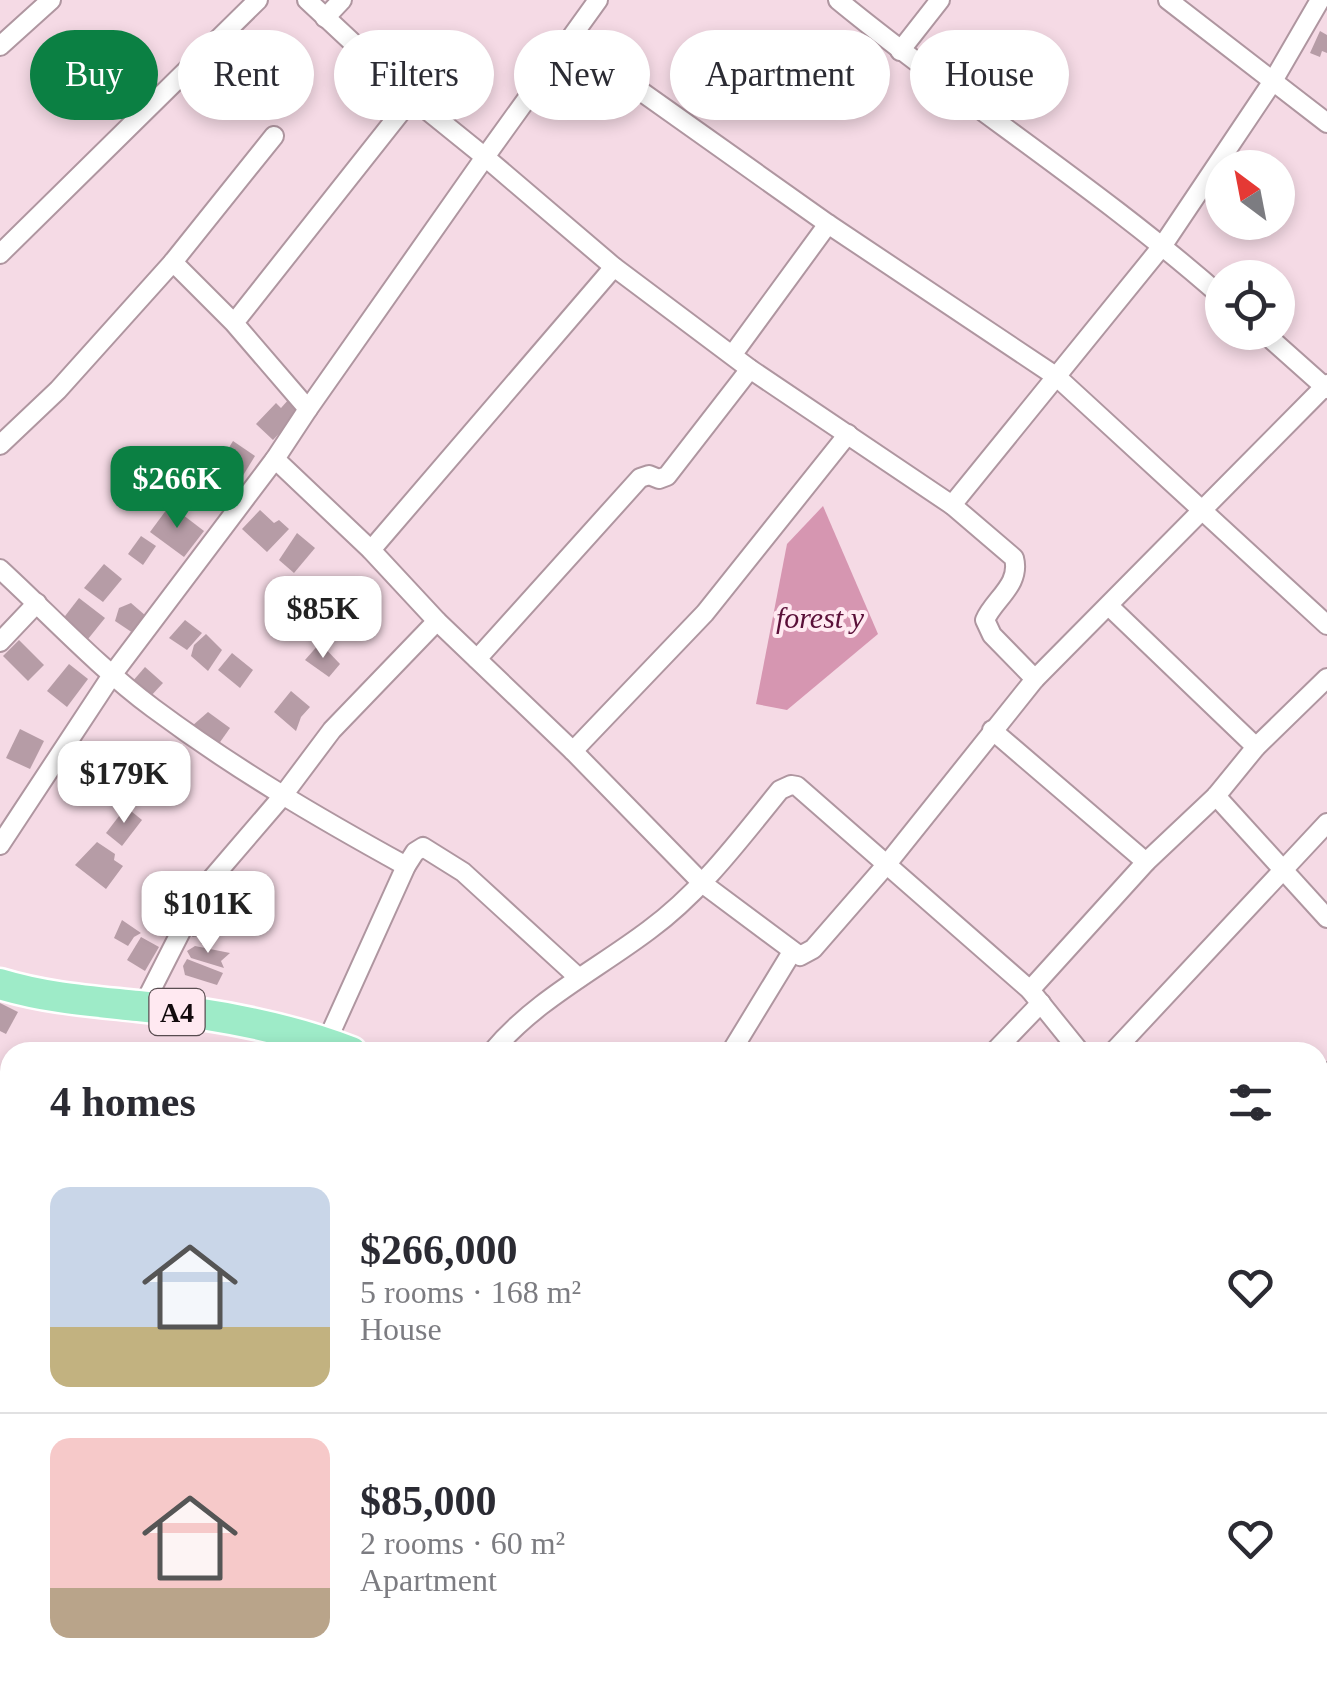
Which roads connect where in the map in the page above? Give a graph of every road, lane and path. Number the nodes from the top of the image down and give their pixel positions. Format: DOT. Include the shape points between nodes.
graph roads {
  1 [pos="51,0"];
  2 [pos="258,0"];
  3 [pos="306,0"];
  4 [pos="342,0"];
  5 [pos="598,0"];
  6 [pos="838,0"];
  7 [pos="940,0"];
  8 [pos="1168,0"];
  9 [pos="1320,0"];
  10 [pos="325,18"];
  11 [pos="338,30"];
  12 [pos="577,30"];
  13 [pos="0,46"];
  14 [pos="900,51"];
  15 [pos="1273,81"];
  16 [pos="650,97"];
  17 [pos="514,117"];
  18 [pos="395,120"];
  19 [pos="439,120"];
  20 [pos="1327,123"];
  21 [pos="274,136"];
  22 [pos="485,157"];
  23 [pos="828,224"];
  24 [pos="1163,245"];
  25 [pos="0,254"];
  26 [pos="174,262"];
  27 [pos="614,267"];
  28 [pos="1205,282"];
  29 [pos="234,323"];
  30 [pos="1284,350"];
  31 [pos="733,354"];
  32 [pos="750,369"];
  33 [pos="1057,377"];
  34 [pos="1326,387"];
  35 [pos="308,409"];
  36 [pos="848,434"];
  37 [pos="0,445"];
  38 [pos="275,459"];
  39 [pos="952,506"];
  40 [pos="1202,514"];
  41 [pos="372,550"];
  42 [pos="0,568"];
  43 [pos="37,603"];
  44 [pos="1110,607"];
  45 [pos="437,621"];
  46 [pos="1327,626"];
  47 [pos="0,642"];
  48 [pos="477,659"];
  49 [pos="112,675"];
  50 [pos="1327,678"];
  51 [pos="1035,680"];
  52 [pos="992,730"];
  53 [pos="1256,747"];
  54 [pos="573,751"];
  55 [pos="1216,796"];
  56 [pos="281,798"];
  57 [pos="1327,822"];
  58 [pos="0,845"];
  59 [pos="1146,862"];
  60 [pos="887,864"];
  61 [pos="406,866"];
  62 [pos="1283,867"];
  63 [pos="702,884"];
  64 [pos="1327,918"];
  65 [pos="792,952"];
  66 [pos="579,978"];
  67 [pos="0,984"];
  68 [pos="1036,997"];
  69 [pos="143,1006"];
  70 [pos="322,1042"];
  71 [pos="340,1042"];
  72 [pos="500,1042"];
  73 [pos="736,1042"];
  74 [pos="1002,1042"];
  75 [pos="1072,1042"];
  76 [pos="1121,1042"];
  1 -- 13 [label="street"];
  2 -- 25 [label="street"];
  3 -- 10 [label="street"];
  4 -- 10 [label="street"];
  5 -- 12 [label="street"];
  6 -- 14 [label="street"];
  7 -- 14 [label="street"];
  8 -- 15 [label="street"];
  9 -- 15 [label="street"];
  10 -- 11 [label="street"];
  14 -- 24 [label="street"];
  15 -- 20 [label="street"];
  15 -- 24 [label="street"];
  16 -- 23 [label="street"];
  17 -- 22 [label="street"];
  18 -- 29 [label="street"];
  19 -- 22 [label="street"];
  21 -- 26 [label="street"];
  22 -- 27 [label="street"];
  22 -- 35 [label="street"];
  23 -- 31 [label="street"];
  23 -- 33 [label="street"];
  24 -- 28 [label="street"];
  24 -- 33 [label="street"];
  26 -- 29 [label="street"];
  26 -- 37 [label="street"];
  27 -- 31 [label="street"];
  27 -- 41 [label="street"];
  29 -- 35 [label="street"];
  30 -- 34 [label="street"];
  31 -- 32 [label="street"];
  32 -- 36 [label="street"];
  32 -- 48 [label="street" via="667,476 640,478"];
  33 -- 39 [label="street"];
  33 -- 40 [label="street"];
  34 -- 40 [label="street"];
  35 -- 38 [label="street"];
  36 -- 39 [label="street"];
  36 -- 54 [label="street" via="705,613"];
  38 -- 41 [label="street"];
  38 -- 49 [label="street"];
  39 -- 51 [label="street" via="1014,558 1010,586 985,620"];
  40 -- 44 [label="street"];
  40 -- 46 [label="street"];
  41 -- 45 [label="street"];
  42 -- 43 [label="street"];
  43 -- 47 [label="street"];
  43 -- 49 [label="street"];
  44 -- 51 [label="street"];
  44 -- 53 [label="street"];
  45 -- 48 [label="street"];
  45 -- 56 [label="street" via="332,730"];
  48 -- 54 [label="street"];
  49 -- 56 [label="street"];
  49 -- 58 [label="street"];
  50 -- 53 [label="street"];
  51 -- 52 [label="street"];
  52 -- 59 [label="street"];
  52 -- 60 [label="street"];
  53 -- 55 [label="street"];
  54 -- 63 [label="street"];
  55 -- 59 [label="street"];
  55 -- 62 [label="street"];
  56 -- 61 [label="street"];
  56 -- 69 [label="street" via="202,890"];
  57 -- 62 [label="street"];
  59 -- 68 [label="street"];
  60 -- 63 [label="street" via="791,785"];
  60 -- 65 [label="street" via="812,949 800,956"];
  60 -- 68 [label="street"];
  61 -- 66 [label="street" via="422,847 463,872"];
  61 -- 71 [label="street"];
  62 -- 64 [label="street"];
  62 -- 76 [label="street"];
  63 -- 65 [label="street"];
  63 -- 66 [label="street"];
  65 -- 73 [label="street"];
  66 -- 72 [label="street"];
  67 -- 69 [label="highway, A4" via="61,999"];
  68 -- 74 [label="street"];
  68 -- 75 [label="street"];
  69 -- 70 [label="highway, A4" via="290,1030"];
}
